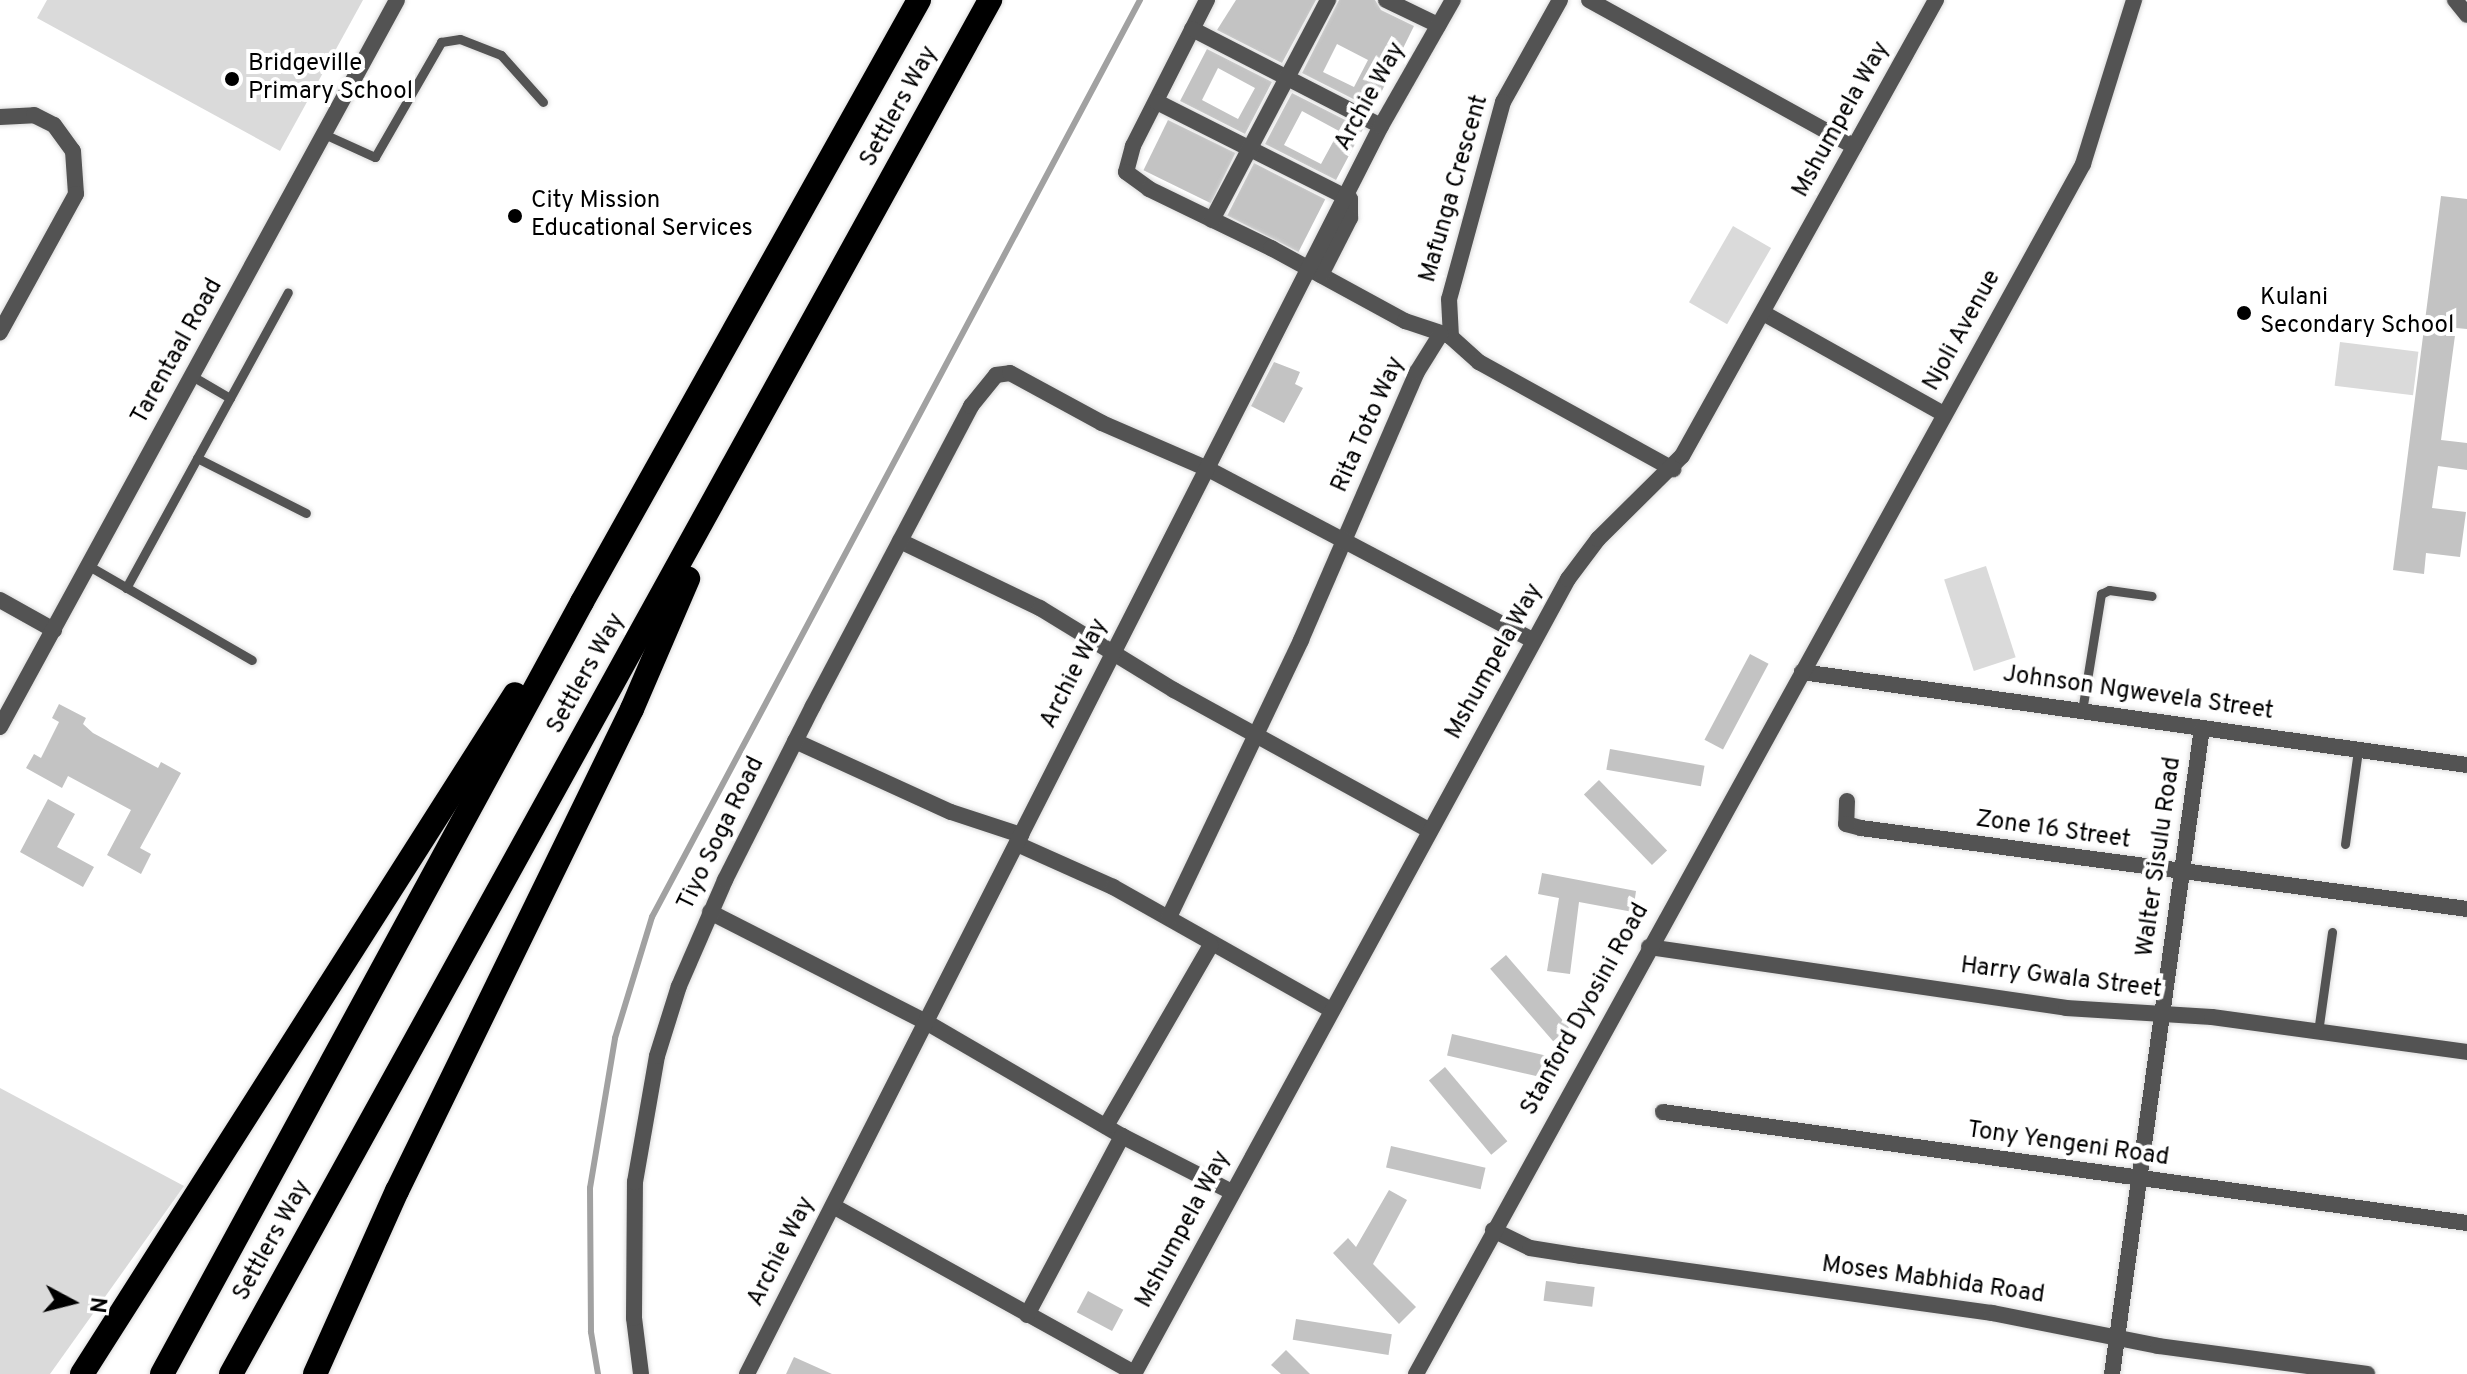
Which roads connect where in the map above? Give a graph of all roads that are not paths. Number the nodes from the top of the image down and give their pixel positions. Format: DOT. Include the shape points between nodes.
graph roads {
  1 [pos="397,0"];
  2 [pos="919,0"];
  3 [pos="990,0"];
  4 [pos="1207,0"];
  5 [pos="1328,0"];
  6 [pos="1386,0"];
  7 [pos="1453,0"];
  8 [pos="1560,0"];
  9 [pos="1589,0"];
  10 [pos="1936,0"];
  11 [pos="2134,0"];
  12 [pos="2455,0"];
  13 [pos="2467,15"];
  14 [pos="1438,25"];
  15 [pos="1192,29"];
  16 [pos="1287,77"];
  17 [pos="543,102"];
  18 [pos="1157,102"];
  19 [pos="0,117"];
  20 [pos="1381,126"];
  21 [pos="324,134"];
  22 [pos="1854,146"];
  23 [pos="1248,149"];
  24 [pos="1346,195"];
  25 [pos="1212,220"];
  26 [pos="1315,272"];
  27 [pos="288,292"];
  28 [pos="1763,313"];
  29 [pos="0,332"];
  30 [pos="1446,336"];
  31 [pos="192,376"];
  32 [pos="230,398"];
  33 [pos="1944,414"];
  34 [pos="741,455"];
  35 [pos="197,458"];
  36 [pos="1208,469"];
  37 [pos="1673,469"];
  38 [pos="306,513"];
  39 [pos="1345,537"];
  40 [pos="900,541"];
  41 [pos="89,566"];
  42 [pos="126,588"];
  43 [pos="2152,596"];
  44 [pos="0,600"];
  45 [pos="582,602"];
  46 [pos="54,630"];
  47 [pos="1533,640"];
  48 [pos="1113,652"];
  49 [pos="252,660"];
  50 [pos="1802,672"];
  51 [pos="2082,711"];
  52 [pos="0,727"];
  53 [pos="2202,728"];
  54 [pos="1254,733"];
  55 [pos="795,741"];
  56 [pos="2358,750"];
  57 [pos="2467,765"];
  58 [pos="1847,801"];
  59 [pos="1430,831"];
  60 [pos="1019,839"];
  61 [pos="2345,844"];
  62 [pos="2182,871"];
  63 [pos="2467,909"];
  64 [pos="710,912"];
  65 [pos="1169,917"];
  66 [pos="2332,932"];
  67 [pos="1211,945"];
  68 [pos="1649,947"];
  69 [pos="1331,1010"];
  70 [pos="2162,1017"];
  71 [pos="926,1022"];
  72 [pos="2318,1032"];
  73 [pos="2467,1052"];
  74 [pos="1663,1112"];
  75 [pos="1106,1126"];
  76 [pos="1122,1136"];
  77 [pos="2139,1179"];
  78 [pos="1232,1192"];
  79 [pos="833,1206"];
  80 [pos="2467,1223"];
  81 [pos="1493,1230"];
  82 [pos="1033,1318"];
  83 [pos="2117,1337"];
  84 [pos="83,1373"];
  85 [pos="1422,1373"];
  86 [pos="162,1374"];
  87 [pos="231,1374"];
  88 [pos="315,1374"];
  89 [pos="641,1374"];
  90 [pos="747,1374"];
  91 [pos="1134,1374"];
  92 [pos="2112,1374"];
  93 [pos="2367,1374"];
  1 -- 21 [label="street, Tarentaal Road"];
  2 -- 45 [label="highway, Settlers Way"];
  3 -- 34 [label="highway, Settlers Way"];
  4 -- 15 [label="street"];
  5 -- 16 [label="street"];
  6 -- 14 [label="street"];
  7 -- 14 [label="street, Archie Way"];
  8 -- 30 [label="street, Mafunga Crescent" via="1503,102 1449,299"];
  9 -- 22 [label="street"];
  10 -- 22 [label="street, Mshumpela Way"];
  11 -- 33 [label="street, Njoli Avenue" via="2089,152"];
  12 -- 13 [label="street"];
  14 -- 20 [label="street, Archie Way"];
  15 -- 16 [label="street"];
  15 -- 18 [label="street"];
  16 -- 20 [label="street"];
  16 -- 23 [label="street"];
  17 -- 21 [label="lane" via="501,55 460,39 441,42 375,157"];
  18 -- 23 [label="street"];
  18 -- 25 [label="street" via="1127,163 1131,176"];
  19 -- 29 [label="street" via="34,115 54,125 73,151 76,194"];
  20 -- 24 [label="street, Archie Way"];
  21 -- 31 [label="street, Tarentaal Road"];
  22 -- 28 [label="street, Mshumpela Way"];
  23 -- 24 [label="street"];
  23 -- 25 [label="street"];
  24 -- 26 [label="street, Archie Way"];
  25 -- 26 [label="street"];
  26 -- 30 [label="street"];
  26 -- 36 [label="street, Archie Way"];
  27 -- 32 [label="lane"];
  28 -- 33 [label="street"];
  28 -- 37 [label="street, Mshumpela Way"];
  30 -- 37 [label="street" via="1479,362"];
  30 -- 39 [label="street, Rita Toto Way" via="1417,372"];
  31 -- 32 [label="lane"];
  31 -- 41 [label="street, Tarentaal Road"];
  32 -- 35 [label="lane"];
  33 -- 50 [label="street, Njoli Avenue"];
  34 -- 87 [label="highway, Settlers Way"];
  34 -- 88 [label="highway" via="632,709 397,1191"];
  35 -- 38 [label="lane"];
  35 -- 42 [label="lane"];
  36 -- 39 [label="street"];
  36 -- 40 [label="street, Tiyo Soga Road" via="1102,423 1010,373 996,375 971,406"];
  36 -- 48 [label="street, Archie Way"];
  37 -- 47 [label="street, Mshumpela Way" via="1583,556"];
  39 -- 47 [label="street"];
  39 -- 54 [label="street, Rita Toto Way"];
  40 -- 48 [label="street" via="1025,600"];
  40 -- 55 [label="street, Tiyo Soga Road"];
  41 -- 42 [label="lane"];
  41 -- 46 [label="street, Tarentaal Road"];
  42 -- 49 [label="lane"];
  43 -- 51 [label="lane" via="2109,590 2101,594"];
  44 -- 46 [label="street"];
  45 -- 84 [label="highway" via="525,678"];
  45 -- 86 [label="highway, Settlers Way"];
  46 -- 52 [label="street, Tarentaal Road"];
  47 -- 59 [label="street, Mshumpela Way"];
  48 -- 54 [label="street"];
  48 -- 60 [label="street, Archie Way"];
  50 -- 51 [label="street, Johnson Ngwevela Street"];
  50 -- 68 [label="street, Stanford Dyosini Road"];
  51 -- 53 [label="street, Johnson Ngwevela Street"];
  53 -- 56 [label="street, Johnson Ngwevela Street"];
  53 -- 62 [label="street, Walter Sisulu Road"];
  54 -- 59 [label="street"];
  54 -- 65 [label="street, Rita Toto Way"];
  55 -- 60 [label="street"];
  55 -- 64 [label="street, Tiyo Soga Road"];
  56 -- 57 [label="street, Johnson Ngwevela Street"];
  56 -- 61 [label="lane"];
  58 -- 62 [label="street, Zone 16 Street" via="1846,824 1853,827"];
  59 -- 69 [label="street, Mshumpela Way"];
  60 -- 65 [label="street"];
  60 -- 71 [label="street, Archie Way"];
  62 -- 63 [label="street, Zone 16 Street"];
  62 -- 70 [label="street, Walter Sisulu Road"];
  64 -- 71 [label="street"];
  64 -- 89 [label="street, Tiyo Soga Road" via="665,1028 644,1115 632,1238"];
  65 -- 67 [label="street"];
  66 -- 72 [label="lane"];
  67 -- 69 [label="street"];
  67 -- 75 [label="street"];
  68 -- 70 [label="street, Harry Gwala Street" via="2066,1008"];
  68 -- 81 [label="street, Stanford Dyosini Road"];
  69 -- 78 [label="street, Mshumpela Way"];
  70 -- 72 [label="street, Harry Gwala Street" via="2212,1017"];
  70 -- 77 [label="street, Walter Sisulu Road"];
  71 -- 75 [label="street"];
  71 -- 79 [label="street, Archie Way"];
  72 -- 73 [label="street, Harry Gwala Street"];
  74 -- 77 [label="street, Tony Yengeni Road"];
  75 -- 76 [label="street"];
  76 -- 78 [label="street"];
  76 -- 82 [label="street"];
  77 -- 80 [label="street, Tony Yengeni Road"];
  77 -- 83 [label="street, Walter Sisulu Road"];
  78 -- 91 [label="street, Mshumpela Way"];
  79 -- 82 [label="street"];
  79 -- 90 [label="street, Archie Way"];
  81 -- 83 [label="street, Moses Mabhida Road" via="1530,1248 1992,1313"];
  81 -- 85 [label="street, Stanford Dyosini Road"];
  82 -- 91 [label="street"];
  83 -- 92 [label="street, Walter Sisulu Road"];
  83 -- 93 [label="street, Moses Mabhida Road"];
}
